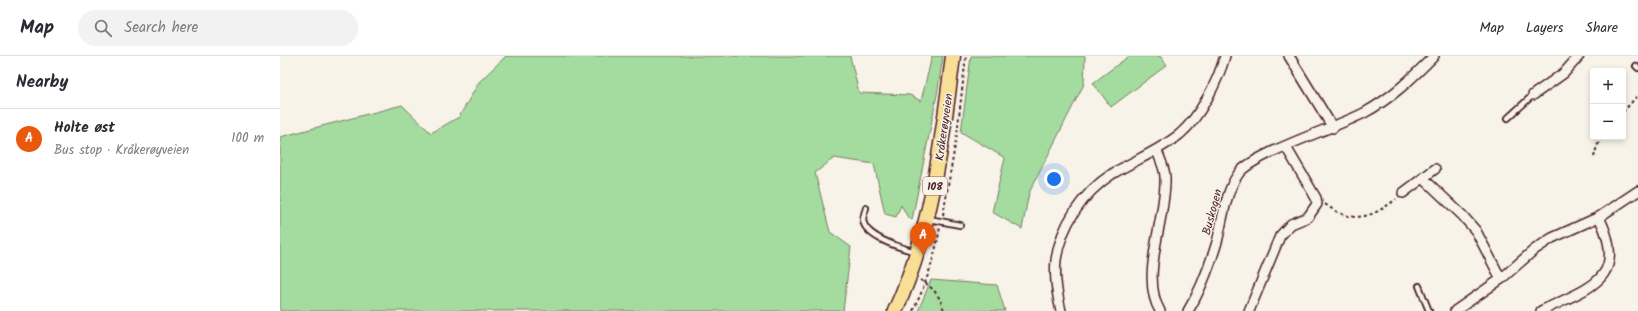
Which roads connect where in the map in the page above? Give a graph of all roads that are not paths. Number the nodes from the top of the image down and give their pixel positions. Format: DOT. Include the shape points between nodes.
graph roads {
  1 [pos="953,56"];
  2 [pos="1225,56"];
  3 [pos="1289,56"];
  4 [pos="1434,56"];
  5 [pos="1579,56"];
  6 [pos="1533,95"];
  7 [pos="1508,118"];
  8 [pos="1333,128"];
  9 [pos="1286,147"];
  10 [pos="1157,151"];
  11 [pos="1435,169"];
  12 [pos="1424,179"];
  13 [pos="1638,191"];
  14 [pos="1403,193"];
  15 [pos="866,208"];
  16 [pos="1599,217"];
  17 [pos="927,219"];
  18 [pos="960,225"];
  19 [pos="918,252"];
  20 [pos="1501,279"];
  21 [pos="1419,286"];
  22 [pos="895,311"];
  23 [pos="1061,311"];
  24 [pos="1160,311"];
  25 [pos="1188,311"];
  26 [pos="1249,311"];
  27 [pos="1429,311"];
  28 [pos="1456,311"];
  29 [pos="1541,311"];
  1 -- 17 [label="main road, Kråkerøyveien / 108" via="940,154"];
  2 -- 10 [label="street" via="1216,80 1193,121"];
  3 -- 8 [label="street"];
  4 -- 8 [label="street, Buskogen" via="1386,100"];
  5 -- 6 [label="street" via="1564,74"];
  6 -- 7 [label="lane"];
  8 -- 9 [label="street, Buskogen"];
  9 -- 25 [label="street, Buskogen" via="1262,158 1240,173 1231,189 1202,284"];
  9 -- 26 [label="street" via="1317,204 1308,217 1291,224 1280,236"];
  10 -- 23 [label="street" via="1096,186 1084,197 1073,214 1056,260 1056,288"];
  10 -- 24 [label="street" via="1166,176 1151,281 1156,305"];
  11 -- 12 [label="street"];
  12 -- 14 [label="street"];
  12 -- 20 [label="street" via="1476,231"];
  13 -- 16 [label="street"];
  15 -- 19 [label="lane" via="863,220 873,235"];
  16 -- 20 [label="street" via="1552,238"];
  16 -- 29 [label="street" via="1610,248 1605,274 1594,285"];
  17 -- 18 [label="lane"];
  17 -- 19 [label="main road, Kråkerøyveien / 108"];
  19 -- 22 [label="main road, Kråkerøyveien / 108"];
  20 -- 28 [label="street"];
  21 -- 27 [label="lane"];
}
